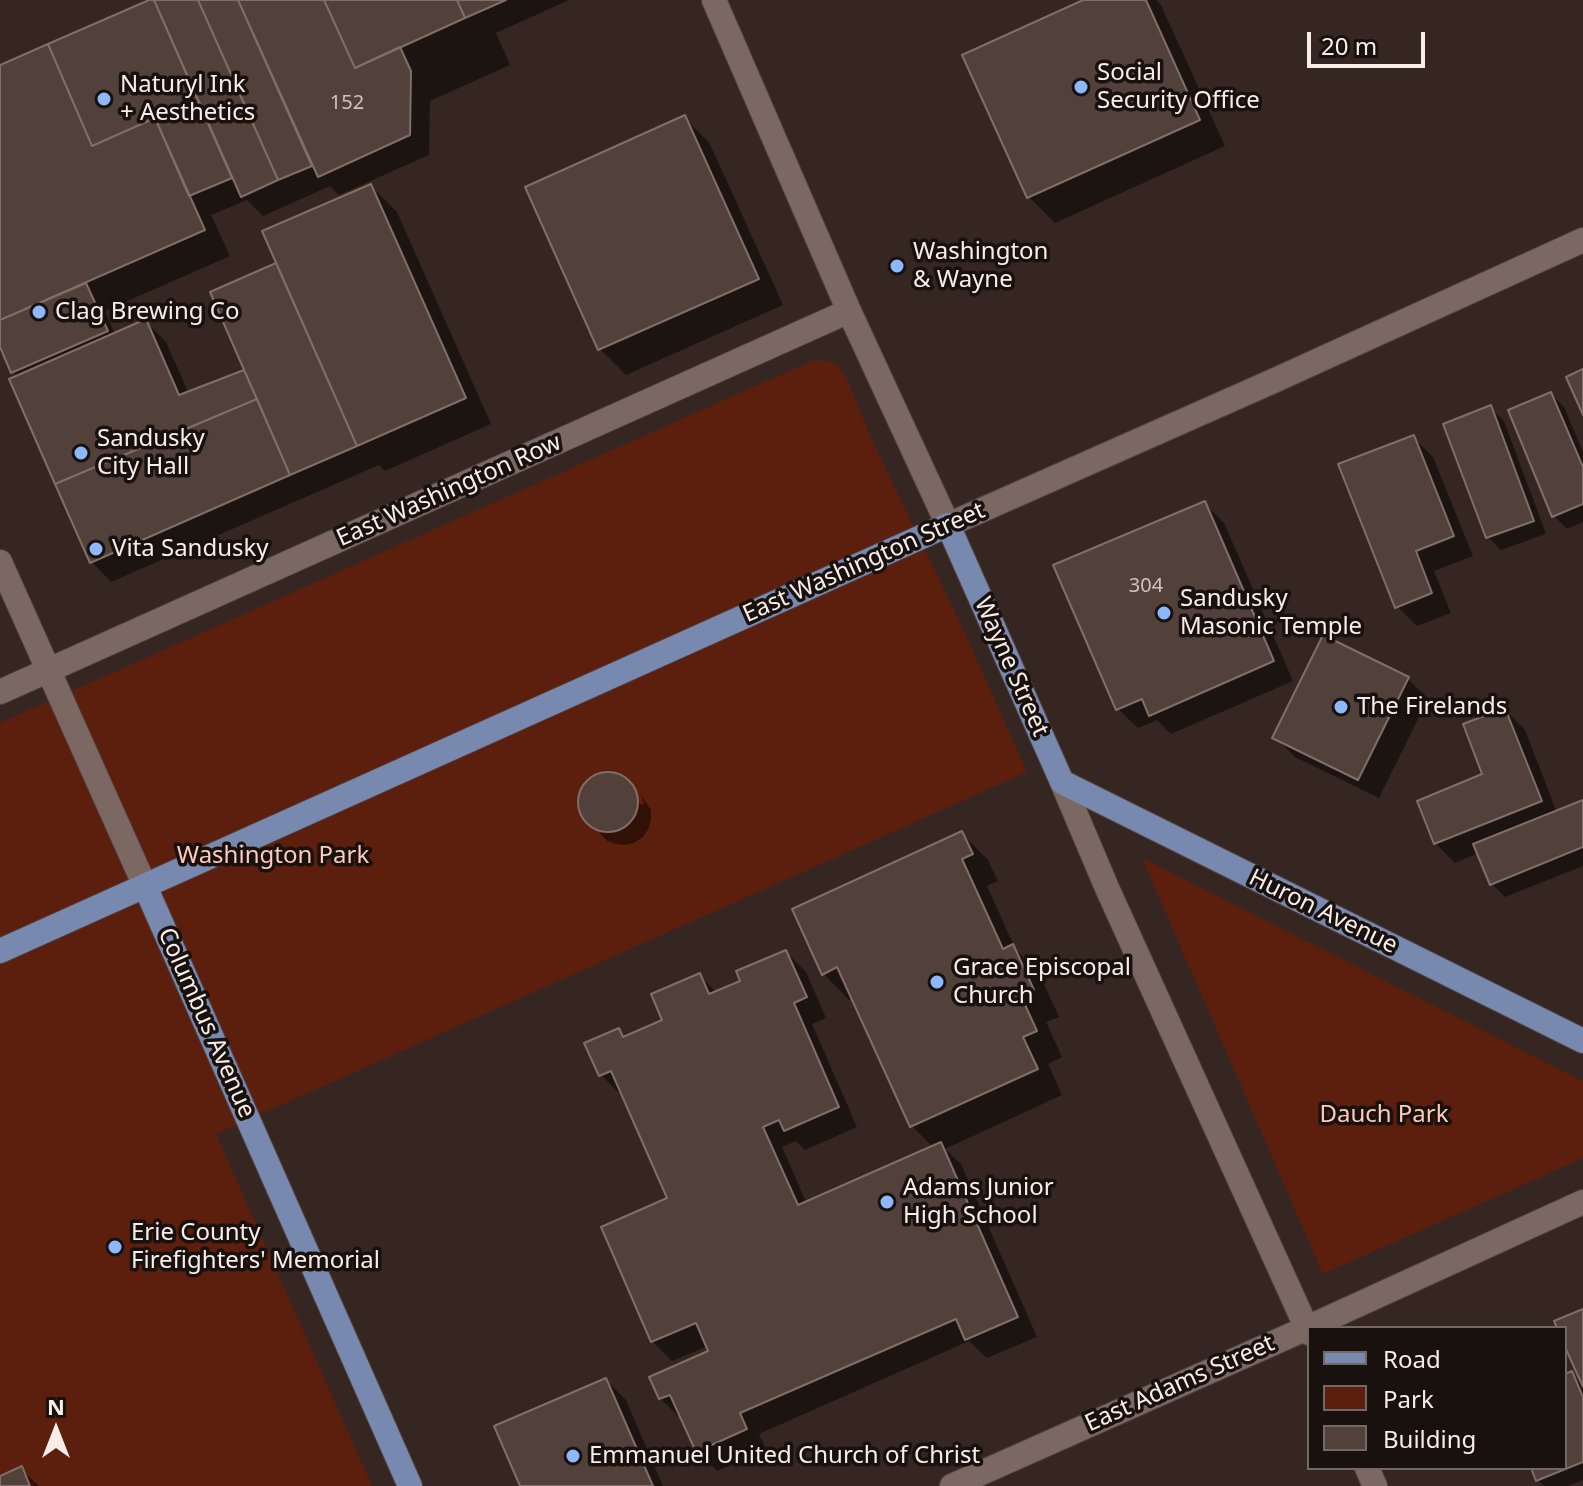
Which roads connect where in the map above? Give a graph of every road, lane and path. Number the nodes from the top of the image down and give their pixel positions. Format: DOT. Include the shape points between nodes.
graph roads {
  1 [pos="714,0"];
  2 [pos="1583,240"];
  3 [pos="849,311"];
  4 [pos="948,525"];
  5 [pos="0,562"];
  6 [pos="48,671"];
  7 [pos="0,692"];
  8 [pos="1062,782"];
  9 [pos="145,886"];
  10 [pos="0,951"];
  11 [pos="1583,1041"];
  12 [pos="1583,1202"];
  13 [pos="1317,1326"];
  14 [pos="1307,1328"];
  15 [pos="1307,1330"];
  16 [pos="410,1486"];
  17 [pos="952,1486"];
  1 -- 3 [label="street, Wayne Street"];
  2 -- 4 [label="street, East Washington Street"];
  3 -- 4 [label="street, Wayne Street"];
  3 -- 6 [label="street, East Washington Row"];
  4 -- 8 [label="main road, Wayne Street"];
  4 -- 9 [label="main road, East Washington Street"];
  5 -- 6 [label="street, Columbus Avenue"];
  6 -- 7 [label="street, East Washington Row"];
  6 -- 9 [label="street, Columbus Avenue"];
  8 -- 11 [label="main road, Huron Avenue"];
  8 -- 14 [label="street, Wayne Street"];
  9 -- 10 [label="main road, East Washington Street"];
  9 -- 16 [label="main road, Columbus Avenue"];
  12 -- 13 [label="street, East Adams Street"];
  15 -- 17 [label="street, East Adams Street"];
}
